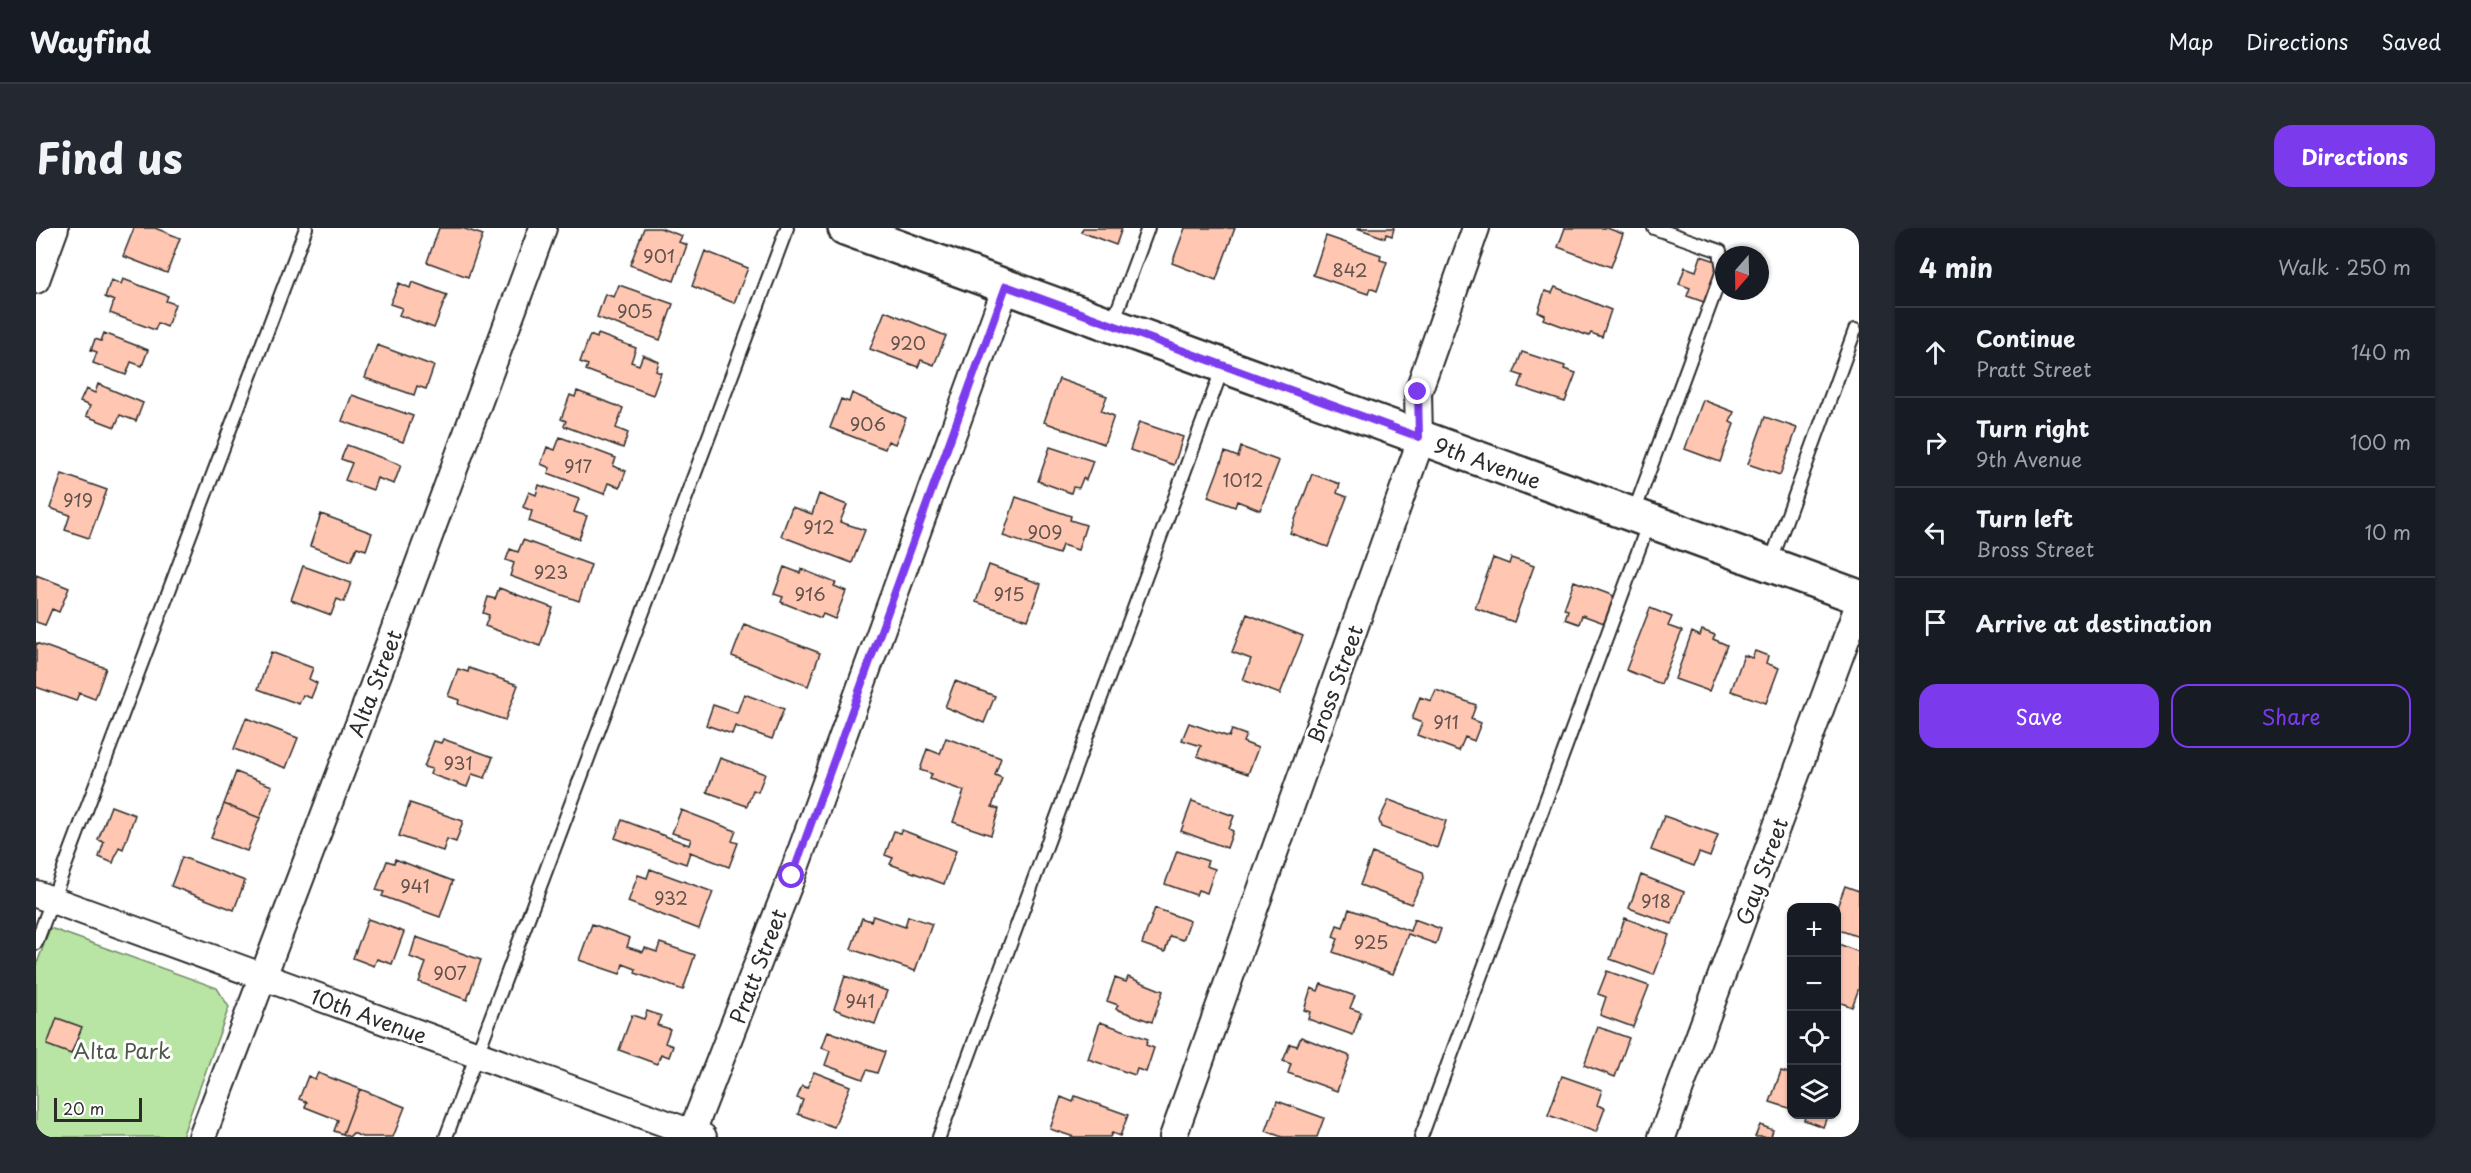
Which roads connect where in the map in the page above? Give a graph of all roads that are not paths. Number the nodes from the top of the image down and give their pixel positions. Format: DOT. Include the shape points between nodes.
graph roads {
  1 [pos="55,228"];
  2 [pos="306,228"];
  3 [pos="543,228"];
  4 [pos="787,228"];
  5 [pos="845,228"];
  6 [pos="1148,228"];
  7 [pos="1476,228"];
  8 [pos="1654,228"];
  9 [pos="36,277"];
  10 [pos="1006,286"];
  11 [pos="1112,325"];
  12 [pos="1855,330"];
  13 [pos="1223,366"];
  14 [pos="1419,437"];
  15 [pos="1641,518"];
  16 [pos="1770,565"];
  17 [pos="1859,597"];
  18 [pos="1859,604"];
  19 [pos="44,897"];
  20 [pos="36,943"];
  21 [pos="262,976"];
  22 [pos="477,1055"];
  23 [pos="695,1136"];
  24 [pos="202,1137"];
  25 [pos="446,1137"];
  26 [pos="939,1137"];
  27 [pos="1173,1137"];
  28 [pos="1421,1137"];
  29 [pos="1662,1137"];
  1 -- 9 [label="street"];
  2 -- 19 [label="lane"];
  3 -- 21 [label="street, Alta Street"];
  4 -- 22 [label="lane"];
  5 -- 10 [label="main road, 9th Avenue"];
  6 -- 11 [label="lane"];
  7 -- 14 [label="street, Bross Street" via="1418,392"];
  8 -- 15 [label="lane" via="1720,251 1723,270"];
  10 -- 11 [label="main road, 9th Avenue"];
  10 -- 23 [label="street, Pratt Street"];
  11 -- 13 [label="main road, 9th Avenue"];
  12 -- 16 [label="lane"];
  13 -- 14 [label="main road, 9th Avenue"];
  13 -- 26 [label="lane"];
  14 -- 15 [label="main road, 9th Avenue"];
  14 -- 27 [label="street, Bross Street"];
  15 -- 16 [label="main road, 9th Avenue"];
  15 -- 28 [label="lane"];
  16 -- 17 [label="main road, 9th Avenue"];
  18 -- 29 [label="street, Gay Street"];
  19 -- 20 [label="lane"];
  19 -- 21 [label="street, 10th Avenue"];
  21 -- 22 [label="street, 10th Avenue"];
  21 -- 24 [label="street, Alta Street"];
  22 -- 23 [label="street, 10th Avenue"];
  22 -- 25 [label="lane"];
}
